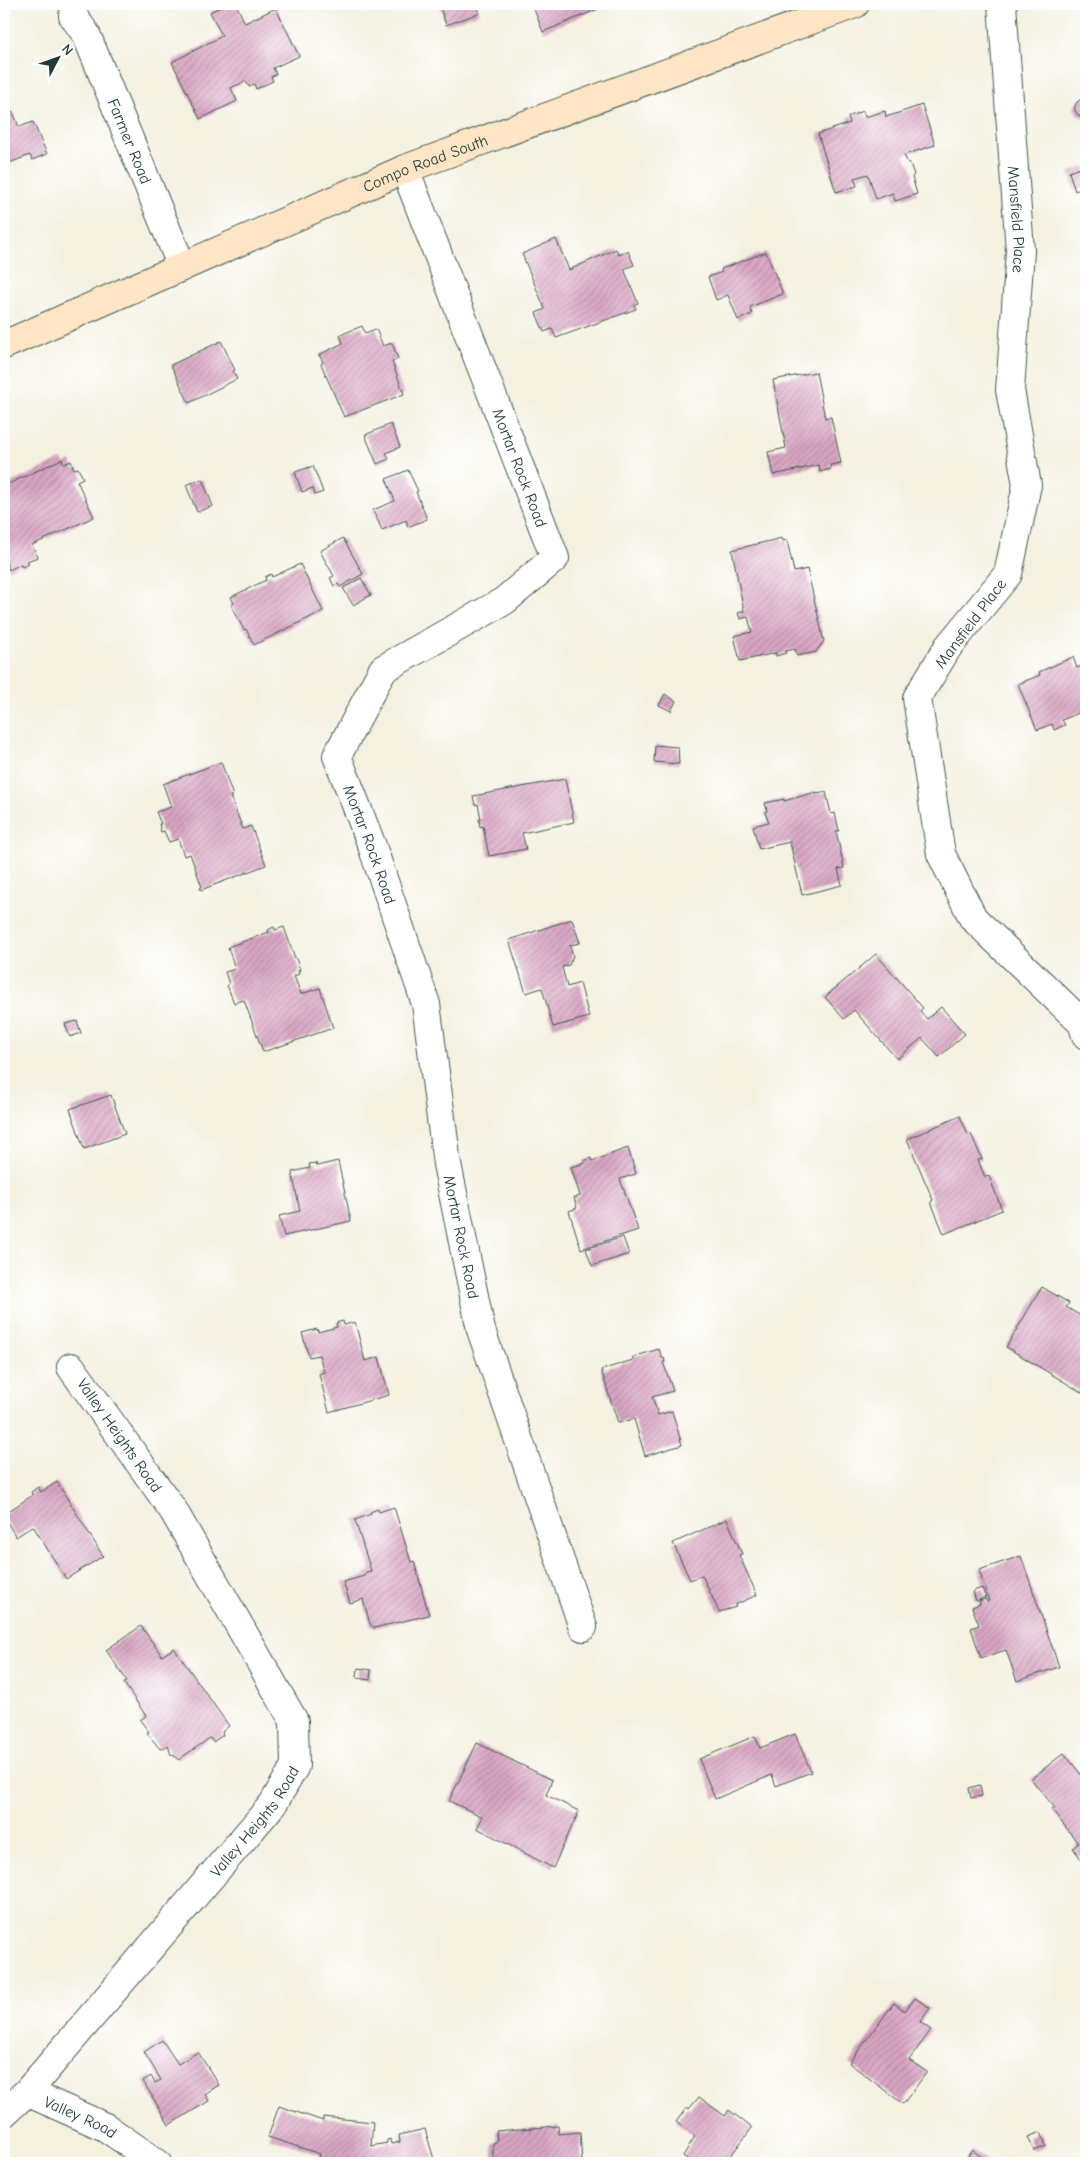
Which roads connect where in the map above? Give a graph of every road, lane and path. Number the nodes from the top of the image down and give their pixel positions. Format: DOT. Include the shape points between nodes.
graph roads {
  1 [pos="855,4"];
  2 [pos="1002,4"];
  3 [pos="73,16"];
  4 [pos="404,169"];
  5 [pos="182,267"];
  6 [pos="4,344"];
  7 [pos="1086,1035"];
  8 [pos="71,1367"];
  9 [pos="583,1628"];
  10 [pos="26,2092"];
  11 [pos="4,2112"];
  12 [pos="157,2163"];
  1 -- 4 [label="main road, Compo Road South"];
  2 -- 7 [label="street, Mansfield Place" via="1020,251 1010,390 1026,485 1008,574 948,647 917,698 941,854 972,918 1082,1023"];
  3 -- 5 [label="street, Farmer Road" via="86,34"];
  4 -- 5 [label="main road, Compo Road South"];
  4 -- 9 [label="street, Mortar Rock Road" via="555,558 504,601 383,668 337,756 372,846 426,1004 447,1164 481,1330"];
  5 -- 6 [label="main road, Compo Road South"];
  8 -- 10 [label="street, Valley Heights Road" via="173,1510 294,1720 295,1766 273,1804"];
  10 -- 11 [label="street, Valley Road"];
  10 -- 12 [label="street, Valley Road" via="105,2127"];
}
